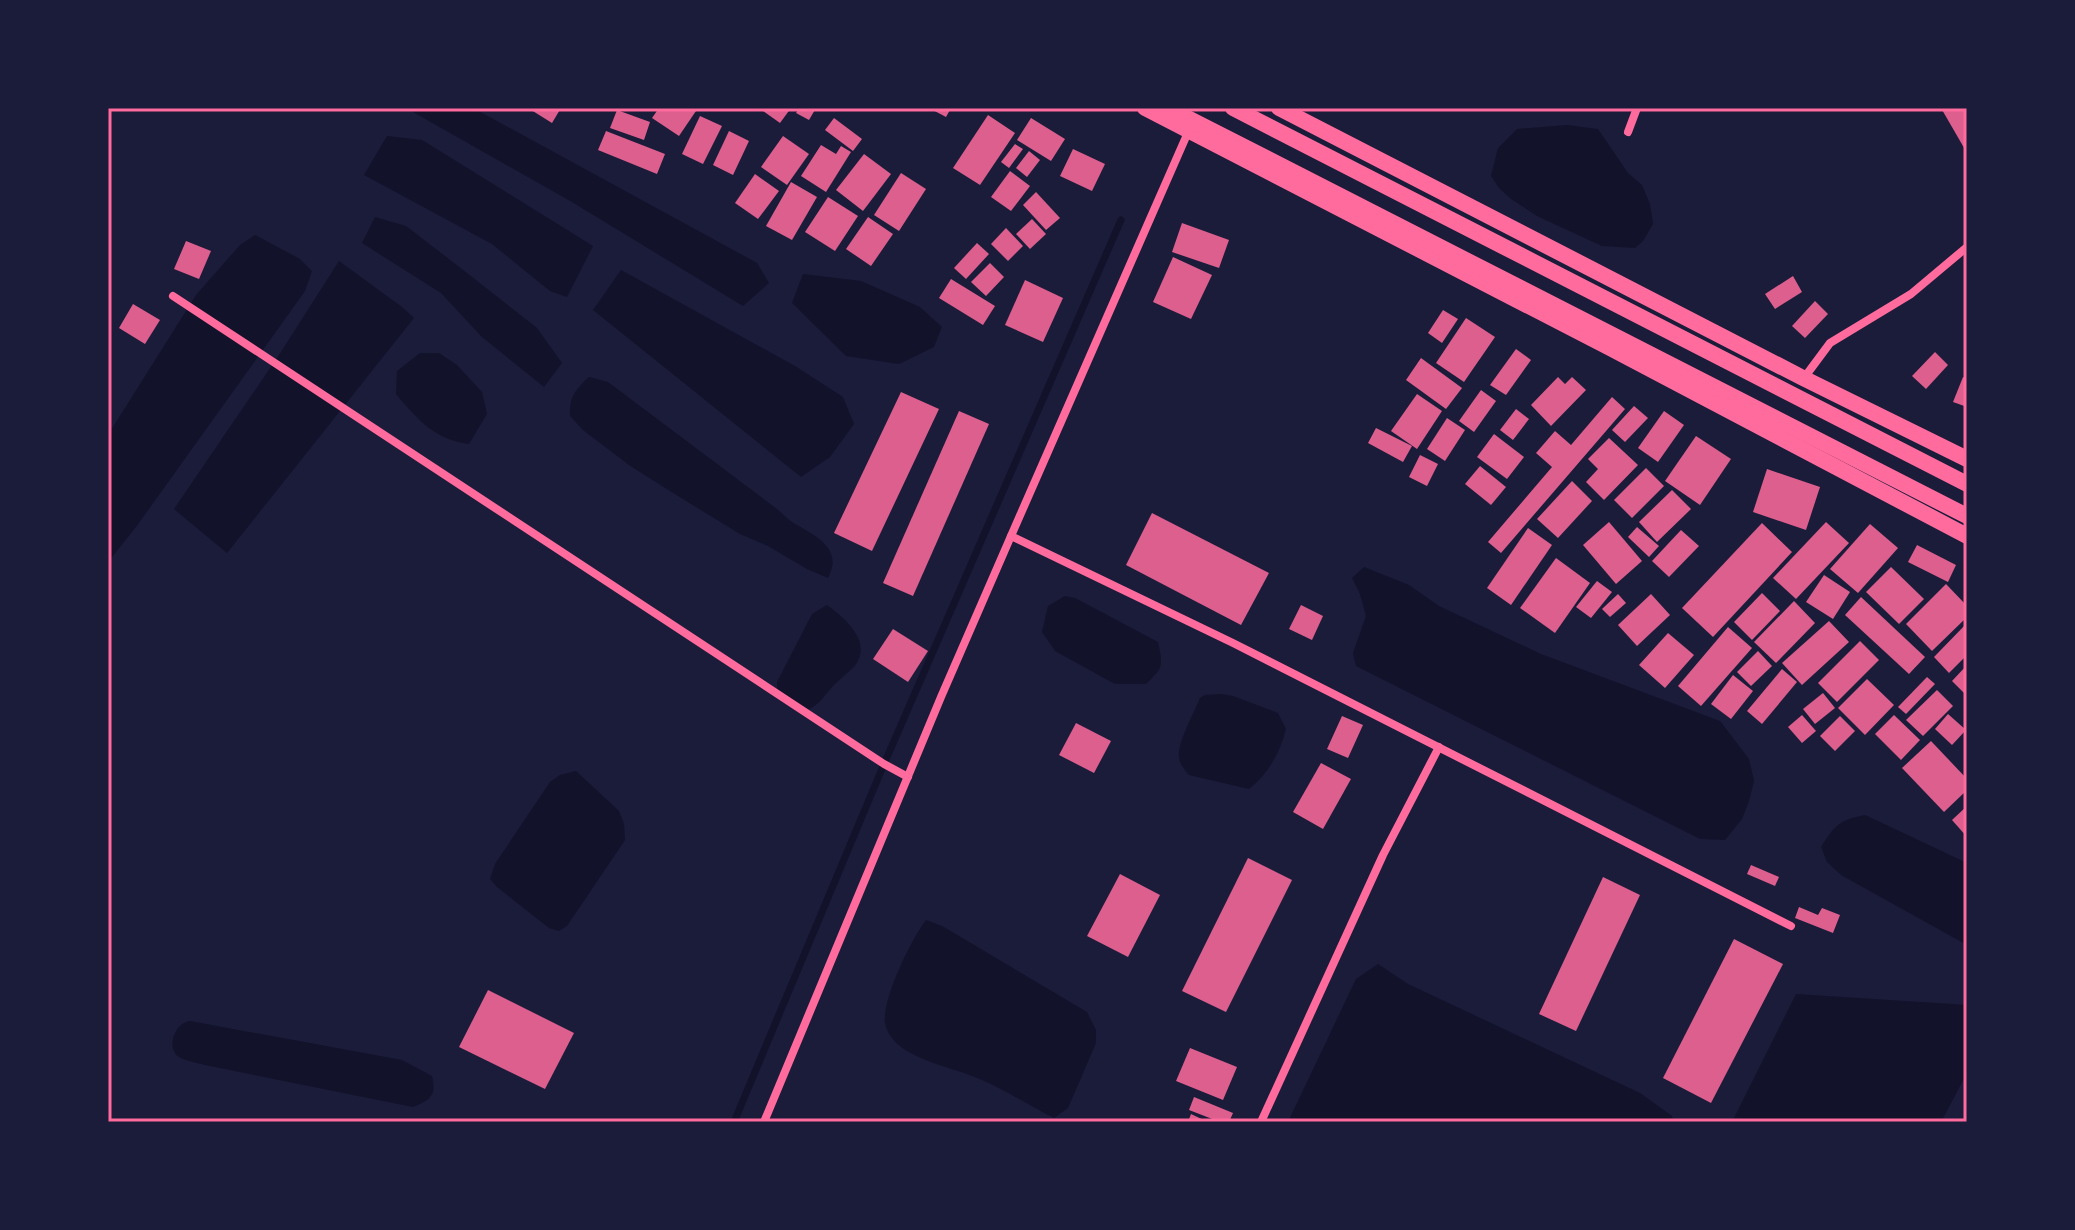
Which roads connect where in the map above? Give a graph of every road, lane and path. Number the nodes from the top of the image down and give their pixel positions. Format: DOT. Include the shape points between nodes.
graph roads {
  1 [pos="1145,108"];
  2 [pos="1168,108"];
  3 [pos="1233,108"];
  4 [pos="1279,108"];
  5 [pos="1637,108"];
  6 [pos="1189,130"];
  7 [pos="1628,132"];
  8 [pos="1967,247"];
  9 [pos="173,296"];
  10 [pos="1803,378"];
  11 [pos="1967,459"];
  12 [pos="1967,484"];
  13 [pos="1967,516"];
  14 [pos="1011,536"];
  15 [pos="1967,536"];
  16 [pos="1439,747"];
  17 [pos="908,777"];
  18 [pos="1791,926"];
  19 [pos="764,1122"];
  20 [pos="1261,1122"];
  1 -- 6 [label="main road"];
  2 -- 13 [label="main road"];
  3 -- 12 [label="main road"];
  4 -- 10 [label="main road"];
  5 -- 7 [label="street"];
  6 -- 14 [label="street"];
  6 -- 15 [label="main road"];
  8 -- 10 [label="street" via="1911,294 1830,343"];
  9 -- 17 [label="street"];
  10 -- 11 [label="main road"];
  14 -- 16 [label="street"];
  14 -- 17 [label="street"];
  16 -- 18 [label="street"];
  16 -- 20 [label="street" via="1383,855"];
  17 -- 19 [label="street"];
}
